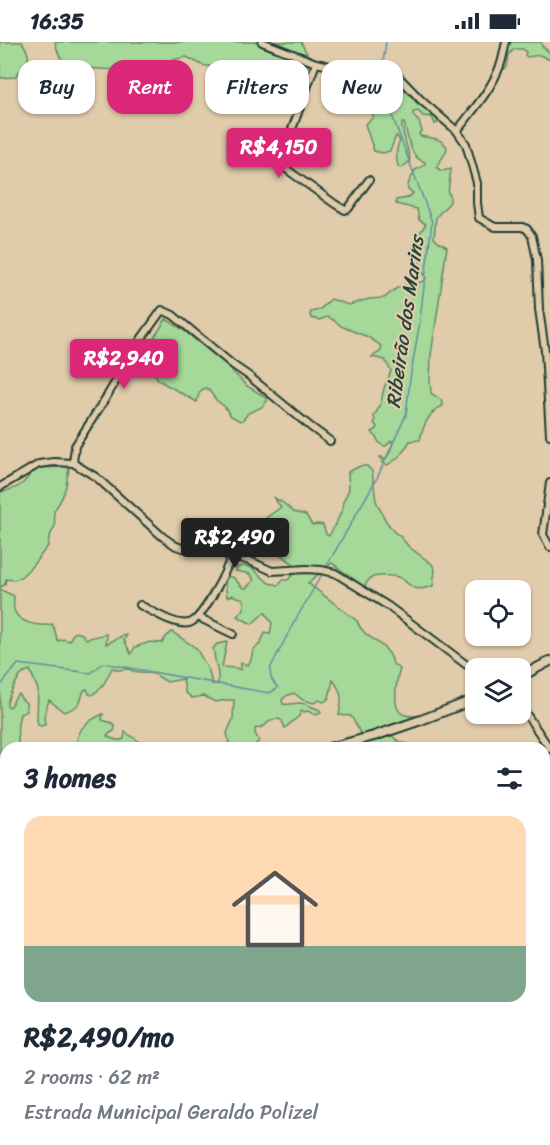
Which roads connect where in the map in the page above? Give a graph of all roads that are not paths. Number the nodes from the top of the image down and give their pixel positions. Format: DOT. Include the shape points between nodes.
graph roads {
  1 [pos="262,42"];
  2 [pos="506,42"];
  3 [pos="316,63"];
  4 [pos="457,131"];
  5 [pos="369,180"];
  6 [pos="550,435"];
  7 [pos="330,441"];
  8 [pos="73,463"];
  9 [pos="550,483"];
  10 [pos="0,487"];
  11 [pos="550,547"];
  12 [pos="231,556"];
  13 [pos="140,605"];
  14 [pos="198,617"];
  15 [pos="233,634"];
  16 [pos="550,661"];
  17 [pos="465,664"];
  18 [pos="531,671"];
  19 [pos="465,703"];
  20 [pos="531,721"];
  21 [pos="351,742"];
  22 [pos="545,742"];
  1 -- 3 [label="street"];
  2 -- 4 [label="street" via="494,78"];
  3 -- 4 [label="street" via="352,71 394,72"];
  3 -- 5 [label="street" via="282,166 345,210"];
  4 -- 6 [label="street" via="466,144 477,183 479,218 495,227 522,227 532,236"];
  7 -- 8 [label="street" via="162,310 75,446"];
  8 -- 10 [label="street" via="39,464"];
  8 -- 12 [label="street" via="96,477 176,546"];
  9 -- 11 [label="street" via="543,535"];
  12 -- 14 [label="street" via="214,594"];
  12 -- 17 [label="street" via="272,571 306,569 335,573 388,606"];
  13 -- 14 [label="street" via="181,623"];
  14 -- 15 [label="street"];
  16 -- 18 [label="main road"];
  19 -- 21 [label="main road"];
  20 -- 22 [label="street"];
}
